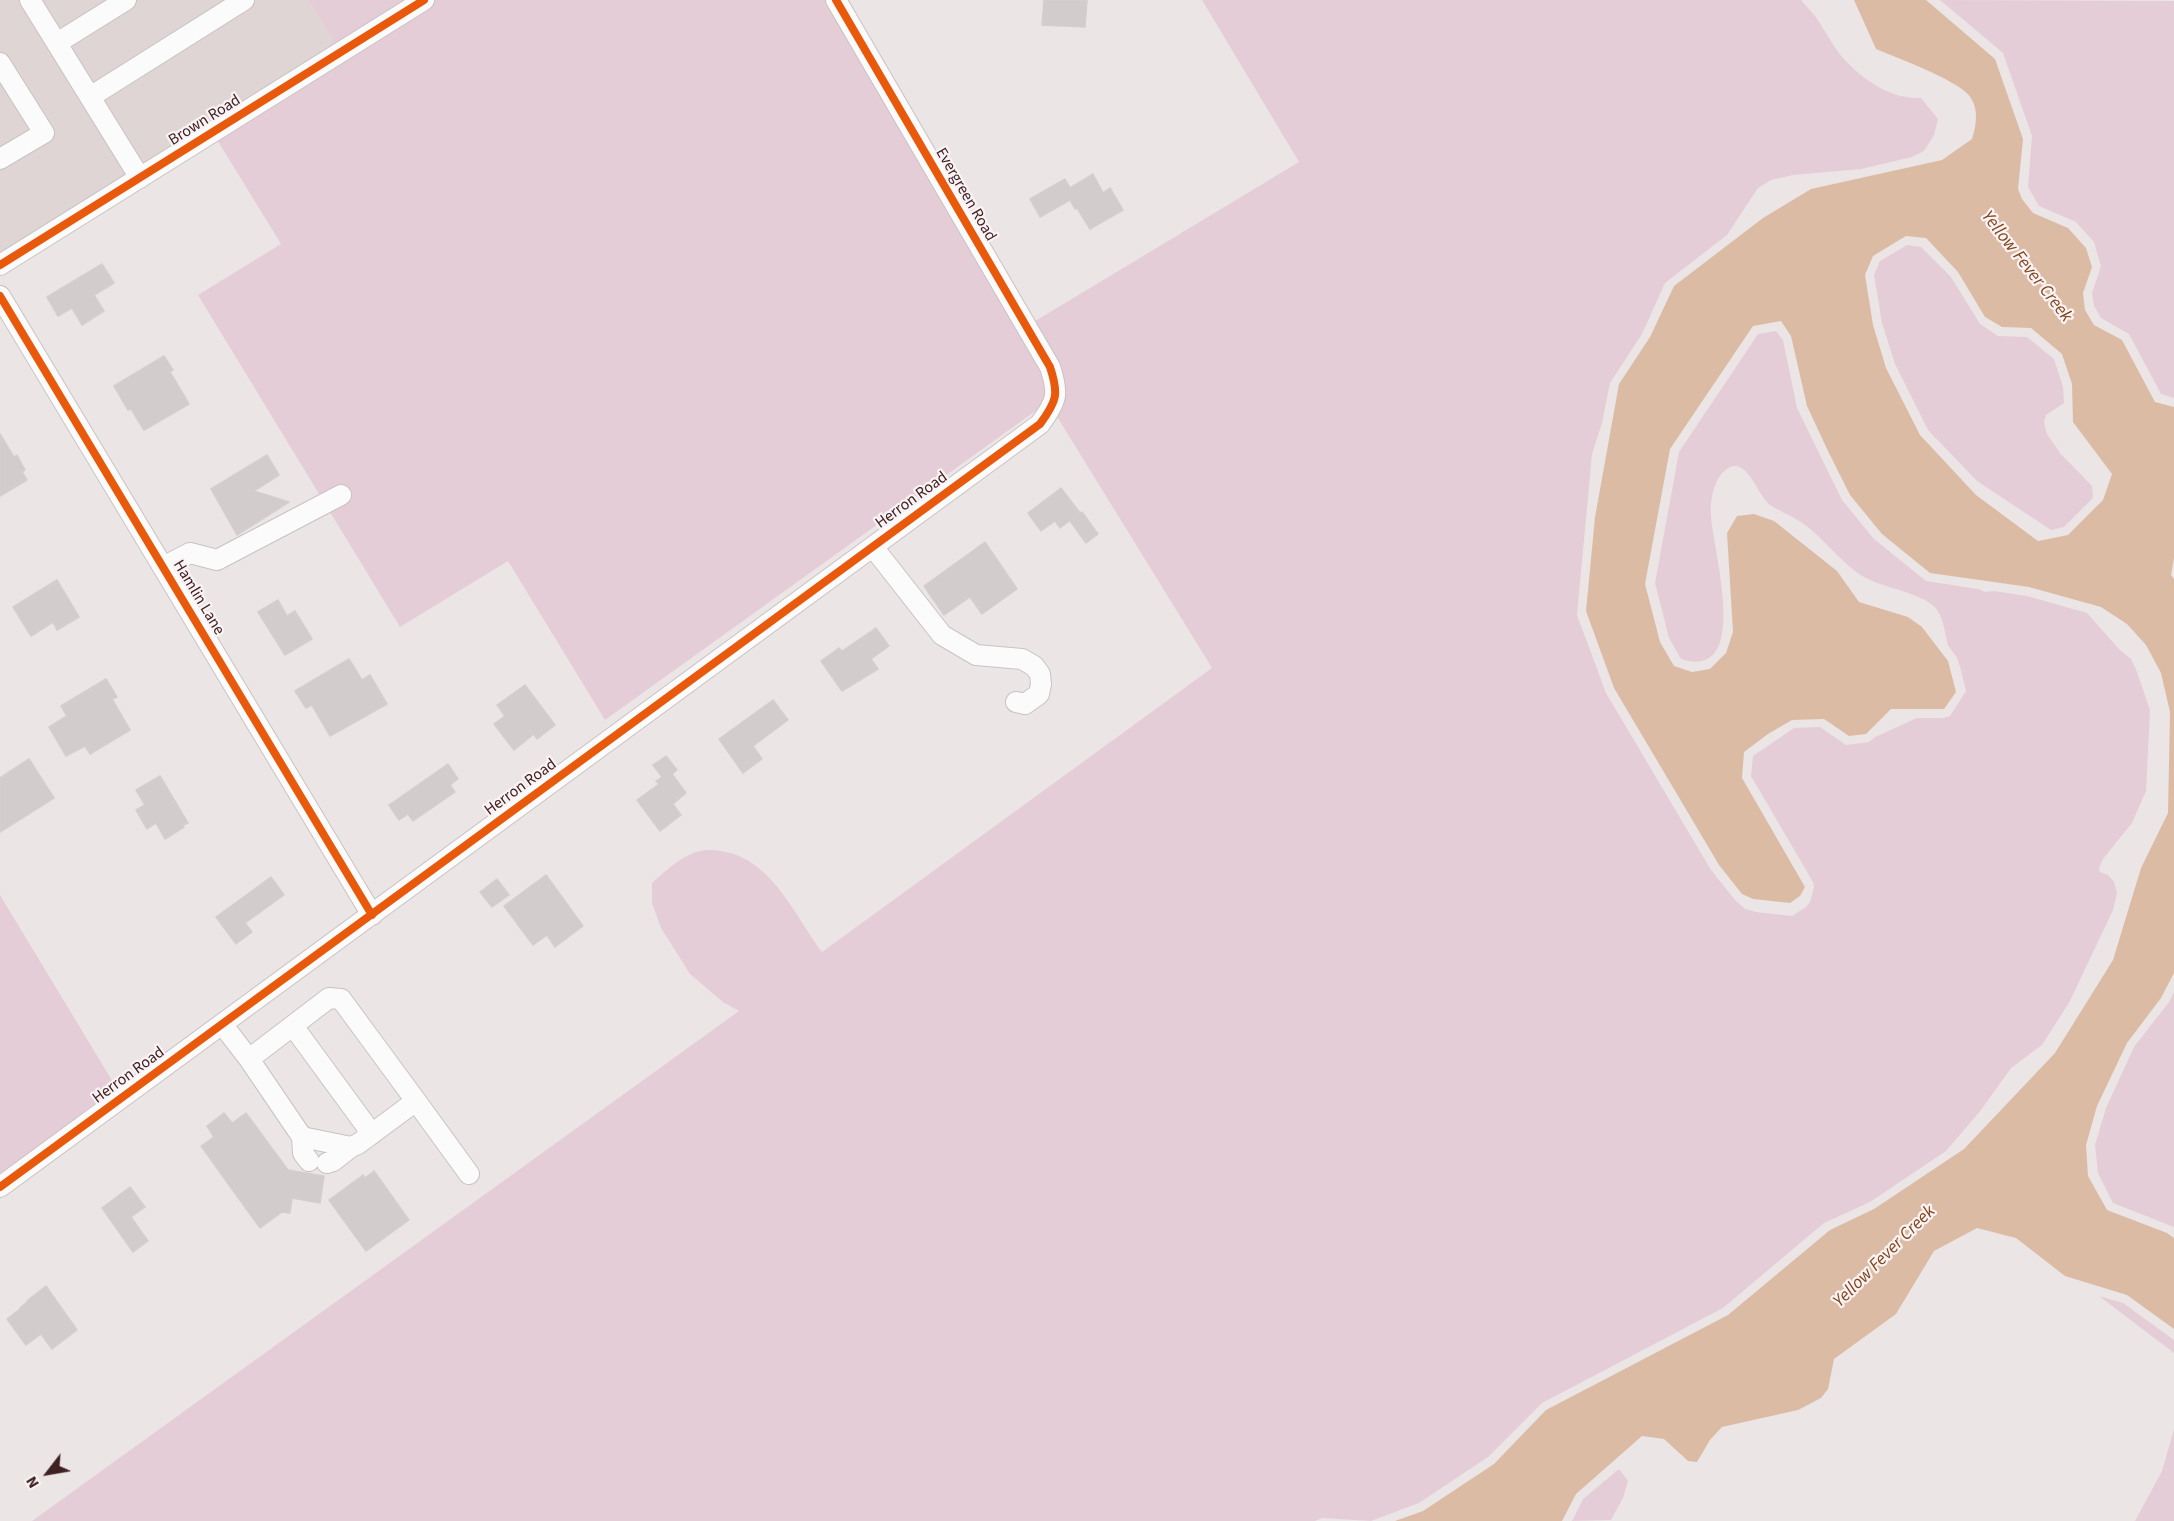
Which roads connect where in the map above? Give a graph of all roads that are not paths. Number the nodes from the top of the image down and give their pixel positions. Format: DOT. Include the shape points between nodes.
graph roads {
  1 [pos="30,0"];
  2 [pos="126,0"];
  3 [pos="244,0"];
  4 [pos="424,0"];
  5 [pos="836,0"];
  6 [pos="57,43"];
  7 [pos="0,63"];
  8 [pos="90,97"];
  9 [pos="0,159"];
  10 [pos="140,178"];
  11 [pos="0,265"];
  12 [pos="0,296"];
  13 [pos="1053,407"];
  14 [pos="341,495"];
  15 [pos="873,547"];
  16 [pos="164,567"];
  17 [pos="1016,702"];
  18 [pos="372,915"];
  19 [pos="222,1024"];
  20 [pos="293,1026"];
  21 [pos="249,1059"];
  22 [pos="416,1101"];
  23 [pos="372,1134"];
  24 [pos="302,1137"];
  25 [pos="351,1147"];
  26 [pos="469,1174"];
  27 [pos="0,1187"];
  1 -- 6 [label="street"];
  2 -- 6 [label="street"];
  3 -- 8 [label="street"];
  4 -- 10 [label="street, Brown Road"];
  5 -- 13 [label="street, Evergreen Road" via="1050,367 1056,387"];
  6 -- 8 [label="street"];
  7 -- 9 [label="street" via="44,133"];
  8 -- 10 [label="street"];
  10 -- 11 [label="street, Brown Road"];
  12 -- 16 [label="street, Hamlin Lane"];
  13 -- 15 [label="street, Herron Road" via="1040,424"];
  14 -- 16 [label="street" via="217,560 190,553"];
  15 -- 17 [label="street" via="942,635 976,655 1022,658 1034,666 1040,674 1039,694 1025,704"];
  15 -- 18 [label="street, Herron Road"];
  16 -- 18 [label="street, Hamlin Lane"];
  18 -- 19 [label="street, Herron Road"];
  19 -- 21 [label="street"];
  19 -- 27 [label="street, Herron Road"];
  20 -- 21 [label="street"];
  20 -- 22 [label="street" via="329,998 341,999"];
  20 -- 23 [label="street"];
  21 -- 24 [label="street"];
  22 -- 23 [label="street"];
  22 -- 26 [label="street"];
  23 -- 25 [label="street"];
  24 -- 25 [label="street"];
  24 -- 25 [label="street" via="303,1153 318,1162 333,1161"];
}
